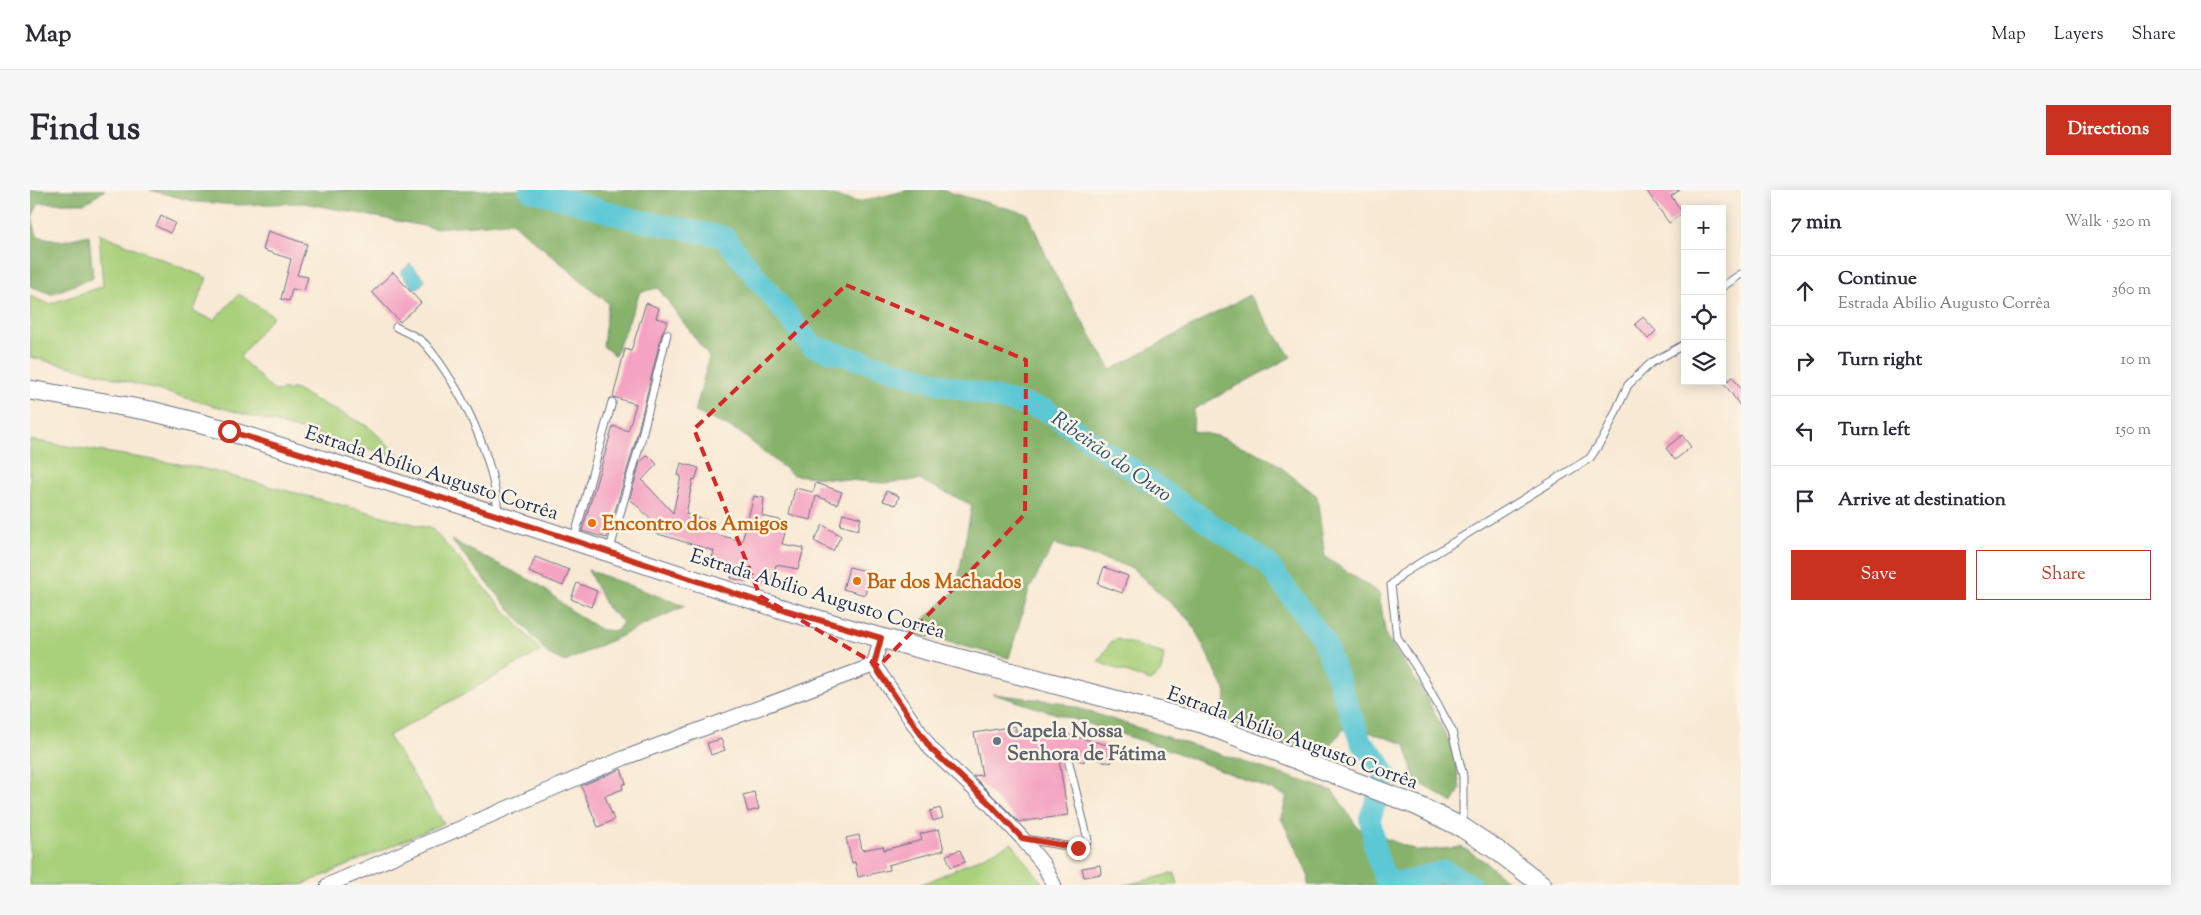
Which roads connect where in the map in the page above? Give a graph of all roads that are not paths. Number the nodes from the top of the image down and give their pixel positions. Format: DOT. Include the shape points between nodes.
graph roads {
  1 [pos="1741,274"];
  2 [pos="1726,284"];
  3 [pos="396,327"];
  4 [pos="667,334"];
  5 [pos="1681,346"];
  6 [pos="30,390"];
  7 [pos="612,402"];
  8 [pos="498,516"];
  9 [pos="573,540"];
  10 [pos="609,552"];
  11 [pos="881,638"];
  12 [pos="874,665"];
  13 [pos="1069,763"];
  14 [pos="1463,828"];
  15 [pos="1022,838"];
  16 [pos="328,885"];
  17 [pos="1054,885"];
  18 [pos="1542,885"];
  1 -- 2 [label="lane"];
  3 -- 8 [label="lane" via="424,343 458,393 481,439 497,490"];
  4 -- 10 [label="lane"];
  5 -- 14 [label="lane" via="1651,363 1628,385 1605,435 1590,458 1402,574 1391,585 1397,637 1452,731 1463,776"];
  6 -- 8 [label="main road, Estrada Abílio Augusto Corrêa" via="150,411 229,431"];
  7 -- 9 [label="lane"];
  8 -- 9 [label="main road, Estrada Abílio Augusto Corrêa"];
  9 -- 10 [label="main road, Estrada Abílio Augusto Corrêa"];
  10 -- 11 [label="main road, Estrada Abílio Augusto Corrêa"];
  11 -- 12 [label="street"];
  11 -- 14 [label="main road, Estrada Abílio Augusto Corrêa" via="1202,724 1418,806"];
  12 -- 15 [label="street" via="931,749"];
  12 -- 16 [label="street" via="624,758"];
  13 -- 15 [label="lane" via="1088,840 1085,845 1078,848"];
  14 -- 18 [label="main road, Estrada Abílio Augusto Corrêa"];
  15 -- 17 [label="street"];
}
